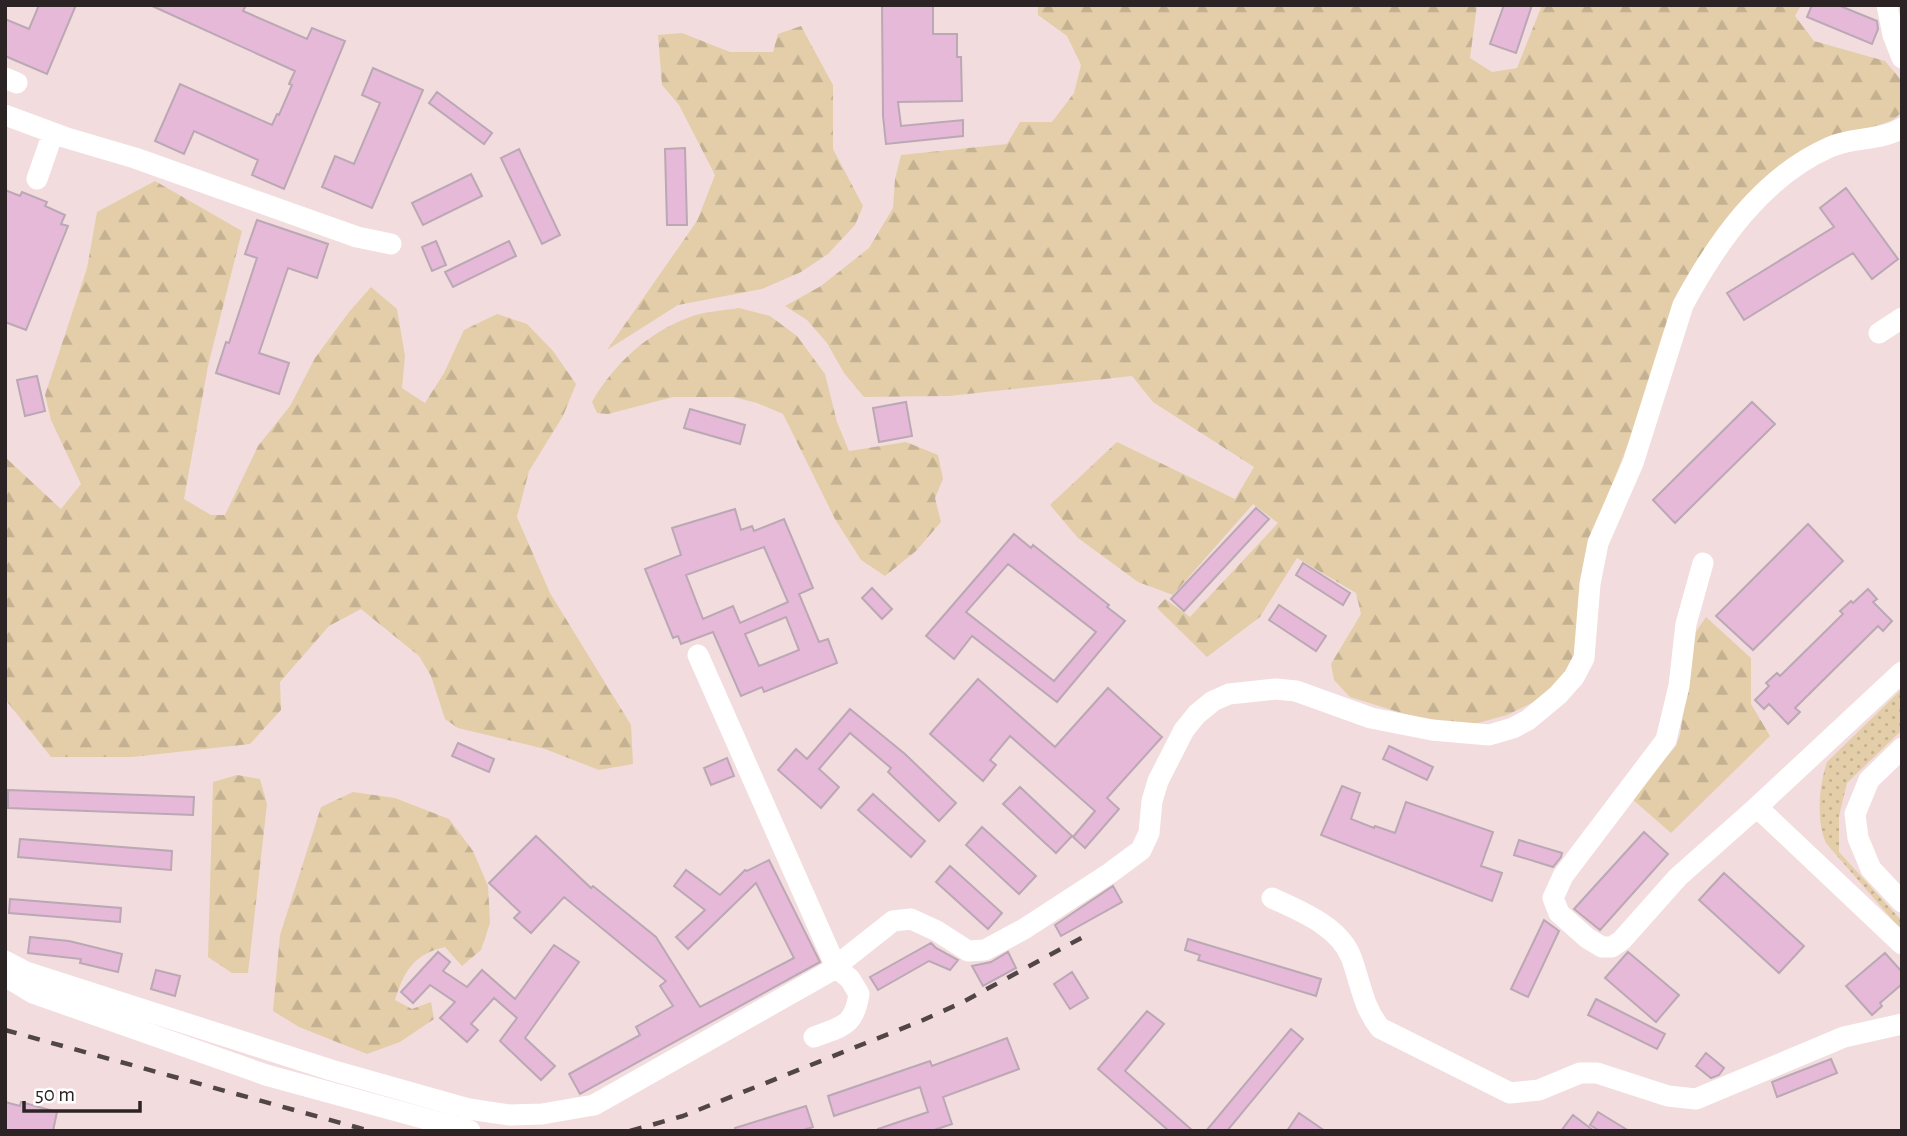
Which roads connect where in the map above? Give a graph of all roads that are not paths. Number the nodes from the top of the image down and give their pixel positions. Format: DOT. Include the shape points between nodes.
graph roads {
  1 [pos="1887,5"];
  2 [pos="1902,58"];
  3 [pos="5,116"];
  4 [pos="1902,128"];
  5 [pos="54,133"];
  6 [pos="37,179"];
  7 [pos="391,244"];
  8 [pos="1902,318"];
  9 [pos="1879,333"];
  10 [pos="1703,564"];
  11 [pos="698,656"];
  12 [pos="1902,671"];
  13 [pos="1902,748"];
  14 [pos="1757,807"];
  15 [pos="1272,898"];
  16 [pos="1902,902"];
  17 [pos="1902,944"];
  18 [pos="5,961"];
  19 [pos="836,967"];
  20 [pos="5,976"];
  21 [pos="1902,1024"];
  22 [pos="814,1037"];
  23 [pos="470,1131"];
  1 -- 2 [label="street"];
  3 -- 5 [label="street"];
  4 -- 19 [label="street" via="1892,134 1851,140 1808,157 1764,190 1692,288 1633,463 1598,543 1584,658 1574,677 1546,706 1513,728 1489,735 1371,718 1296,691 1229,694 1213,701 1184,730 1158,781 1149,833 1141,850 1110,873 985,950 968,951 911,919 893,921"];
  5 -- 6 [label="street"];
  5 -- 7 [label="street" via="357,237"];
  8 -- 9 [label="street"];
  10 -- 14 [label="street" via="1686,624 1679,686 1666,740 1563,876 1552,898 1559,913 1587,938 1612,947 1678,877"];
  11 -- 19 [label="street"];
  12 -- 14 [label="street"];
  13 -- 16 [label="street" via="1869,780 1855,814 1858,838 1871,869"];
  14 -- 17 [label="street"];
  15 -- 21 [label="street" via="1334,932 1350,954 1368,1012 1380,1028 1510,1093 1539,1090 1580,1073 1597,1073 1668,1096 1696,1098 1844,1037"];
  18 -- 19 [label="street" via="26,972 331,1070 469,1109 510,1115 594,1105"];
  19 -- 22 [label="street" via="850,978 859,994 856,1013 846,1024"];
  20 -- 23 [label="street" via="33,993 267,1075"];
}
